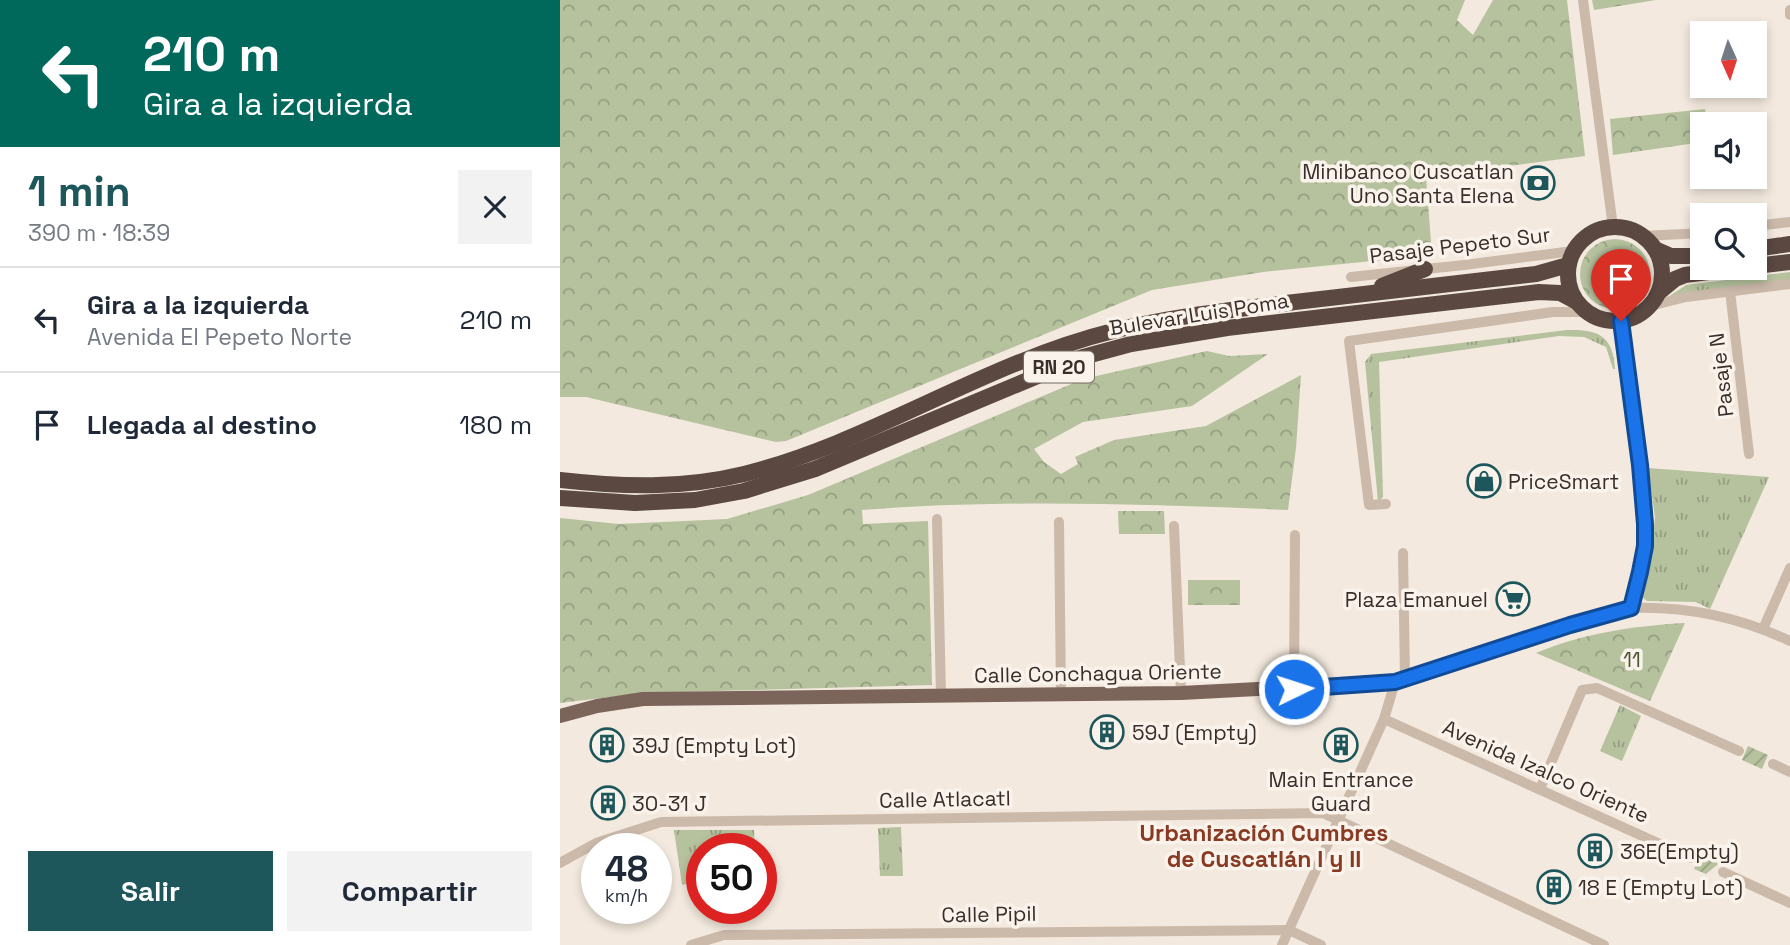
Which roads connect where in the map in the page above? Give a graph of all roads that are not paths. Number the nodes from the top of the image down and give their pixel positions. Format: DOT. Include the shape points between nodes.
graph roads {
  1 [pos="1583,0"];
  2 [pos="1790,222"];
  3 [pos="1767,225"];
  4 [pos="1613,227"];
  5 [pos="1690,234"];
  6 [pos="1643,236"];
  7 [pos="1790,244"];
  8 [pos="1767,247"];
  9 [pos="1655,249"];
  10 [pos="1690,256"];
  11 [pos="1570,258"];
  12 [pos="1790,262"];
  13 [pos="1767,265"];
  14 [pos="1425,269"];
  15 [pos="1690,274"];
  16 [pos="1351,276"];
  17 [pos="1790,284"];
  18 [pos="1730,291"];
  19 [pos="1362,294"];
  20 [pos="1654,300"];
  21 [pos="1580,306"];
  22 [pos="1621,321"];
  23 [pos="1749,454"];
  24 [pos="560,480"];
  25 [pos="560,498"];
  26 [pos="1386,504"];
  27 [pos="937,519"];
  28 [pos="1059,522"];
  29 [pos="1174,526"];
  30 [pos="1295,535"];
  31 [pos="1403,553"];
  32 [pos="1790,568"];
  33 [pos="1631,608"];
  34 [pos="1763,629"];
  35 [pos="1790,641"];
  36 [pos="1400,680"];
  37 [pos="1294,689"];
  38 [pos="1181,694"];
  39 [pos="1060,695"];
  40 [pos="941,696"];
  41 [pos="560,716"];
  42 [pos="1384,719"];
  43 [pos="1739,751"];
  44 [pos="1773,764"];
  45 [pos="1790,772"];
  46 [pos="1540,789"];
  47 [pos="1337,820"];
  48 [pos="1691,858"];
  49 [pos="560,863"];
  50 [pos="1723,873"];
  51 [pos="1790,903"];
  52 [pos="1289,930"];
  53 [pos="691,945"];
  54 [pos="1282,945"];
  55 [pos="1321,945"];
  56 [pos="1604,945"];
  1 -- 4 [label="street"];
  2 -- 3 [label="street"];
  4 -- 6 [label="highway"];
  4 -- 11 [label="highway, RN 20" via="1590,234"];
  5 -- 6 [label="street"];
  6 -- 9 [label="highway"];
  7 -- 8 [label="highway"];
  9 -- 10 [label="highway" via="1671,257"];
  9 -- 20 [label="highway" via="1662,274"];
  11 -- 14 [label="street, Pasaje Pepeto Sur"];
  11 -- 19 [label="highway, Bulevar Luis Poma / RN 20" via="1536,274"];
  11 -- 21 [label="highway" via="1569,287"];
  12 -- 13 [label="highway"];
  14 -- 16 [label="street, Pasaje Pepeto Sur"];
  14 -- 19 [label="highway"];
  15 -- 20 [label="highway" via="1675,279"];
  17 -- 18 [label="street"];
  18 -- 20 [label="street"];
  18 -- 23 [label="street, Pasaje N"];
  19 -- 24 [label="highway, Bulevar Luis Poma / RN 20" via="1174,318 1111,331 1025,361 821,448 743,474 660,485"];
  20 -- 22 [label="highway" via="1634,318"];
  21 -- 22 [label="highway, RN 20" via="1606,321"];
  21 -- 25 [label="highway, Bulevar Luis Poma / RN 20" via="1560,293 1539,292 1150,340 1083,357 815,469 744,491 695,500 635,503"];
  21 -- 26 [label="street" via="1349,341 1369,505"];
  22 -- 33 [label="main road" via="1645,524 1645,546"];
  27 -- 40 [label="street"];
  28 -- 39 [label="street"];
  29 -- 38 [label="street"];
  30 -- 37 [label="street"];
  31 -- 36 [label="street"];
  32 -- 34 [label="street"];
  33 -- 34 [label="street, Calle Conchagua Oriente" via="1667,607 1711,614"];
  33 -- 36 [label="main road, Calle Conchagua Oriente"];
  34 -- 35 [label="street, Calle Conchagua Oriente"];
  36 -- 37 [label="main road, Calle Conchagua Oriente"];
  36 -- 42 [label="street"];
  37 -- 38 [label="main road, Calle Conchagua Oriente"];
  38 -- 39 [label="main road, Calle Conchagua Oriente"];
  39 -- 40 [label="main road, Calle Conchagua Oriente"];
  40 -- 41 [label="main road, Calle Conchagua Oriente" via="643,699"];
  42 -- 46 [label="street, Avenida Izalco Oriente"];
  42 -- 47 [label="street"];
  43 -- 46 [label="street" via="1590,687 1582,690"];
  44 -- 45 [label="street"];
  46 -- 48 [label="street, Avenida Izalco Oriente"];
  47 -- 49 [label="street, Calle Atlacatl" via="1312,813 661,822 596,843"];
  47 -- 52 [label="street"];
  47 -- 56 [label="street, Calle Atlacatl"];
  50 -- 51 [label="street"];
  52 -- 53 [label="street, Calle Pipil" via="724,936"];
  52 -- 54 [label="street"];
  52 -- 55 [label="street"];
}
